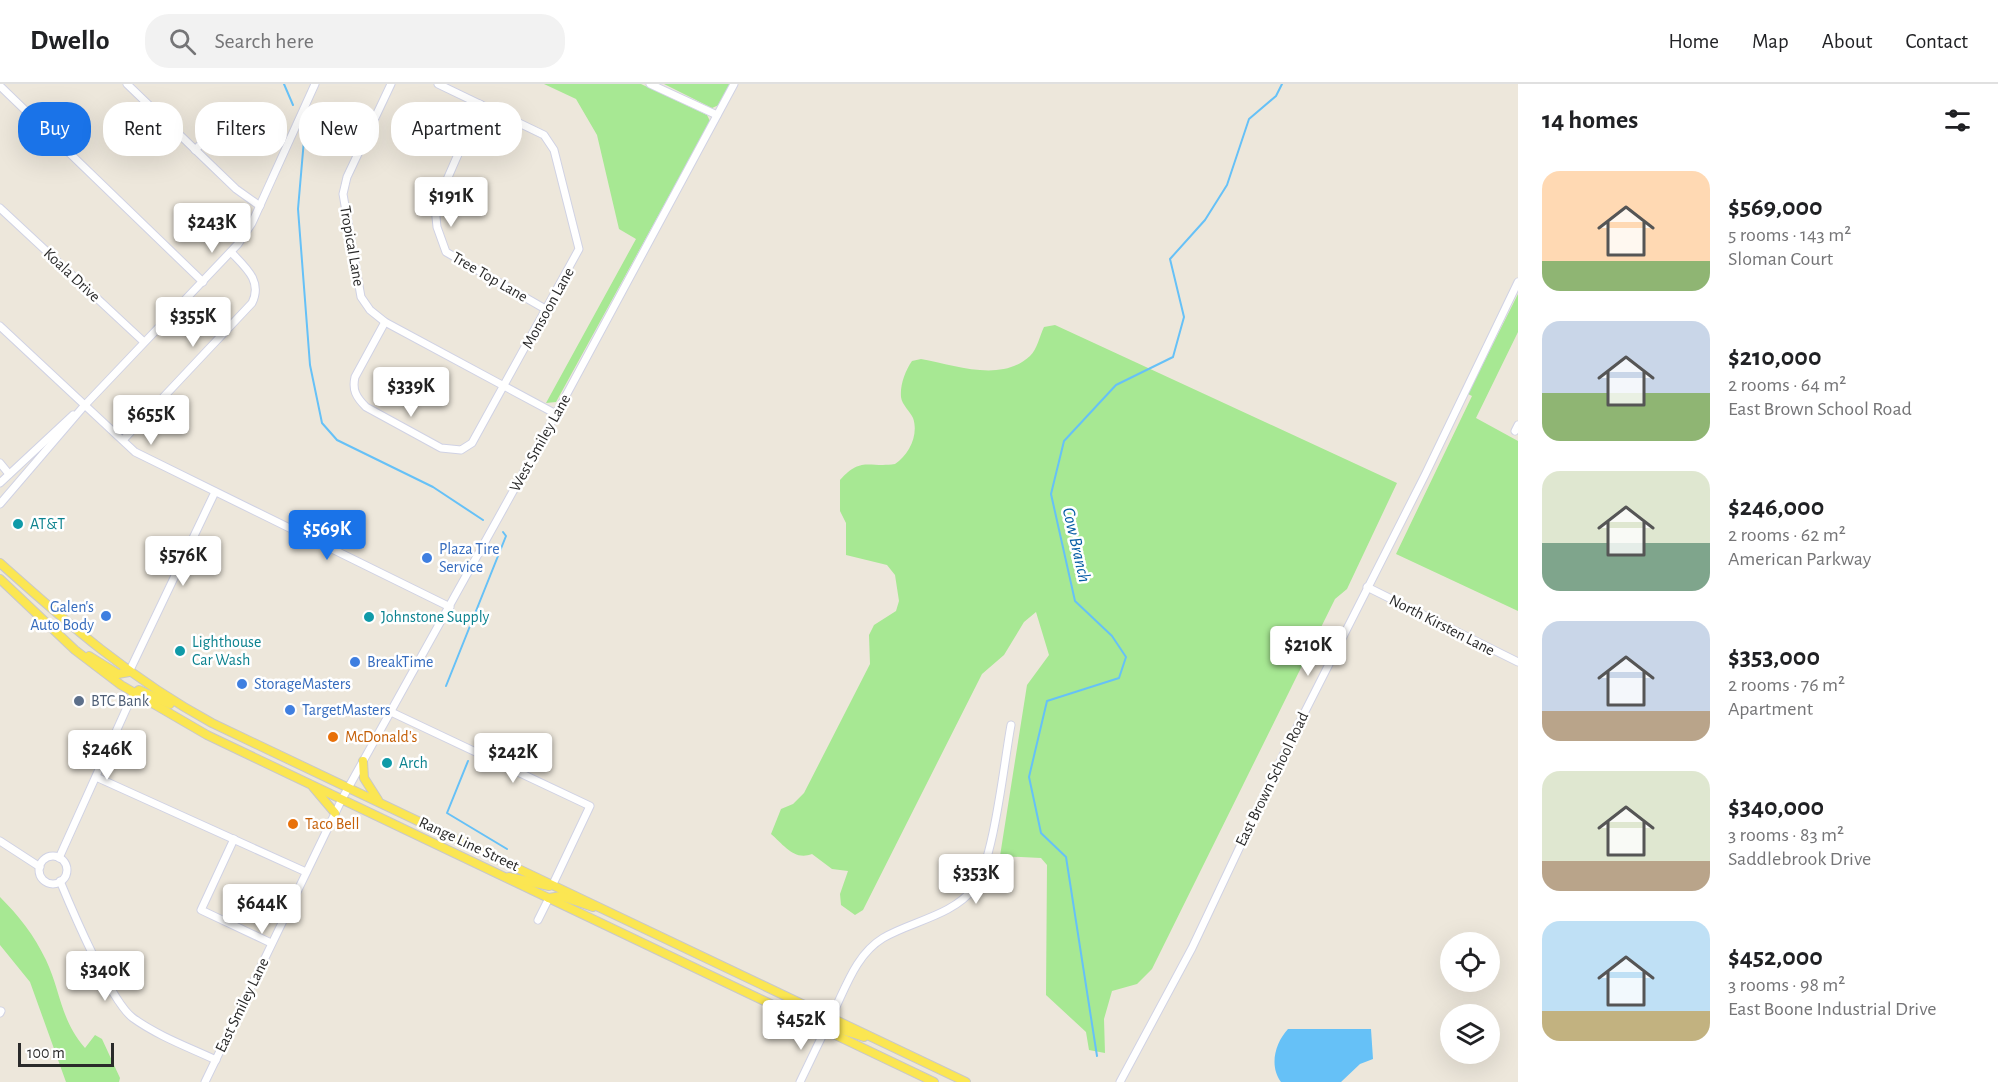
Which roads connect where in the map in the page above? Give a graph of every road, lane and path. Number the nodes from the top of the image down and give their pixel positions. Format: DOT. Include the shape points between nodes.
graph roads {
  1 [pos="315,84"];
  2 [pos="390,84"];
  3 [pos="438,84"];
  4 [pos="650,84"];
  5 [pos="734,84"];
  6 [pos="0,86"];
  7 [pos="132,86"];
  8 [pos="476,102"];
  9 [pos="717,116"];
  10 [pos="522,124"];
  11 [pos="195,150"];
  12 [pos="201,156"];
  13 [pos="457,156"];
  14 [pos="260,206"];
  15 [pos="0,208"];
  16 [pos="231,252"];
  17 [pos="203,282"];
  18 [pos="1518,282"];
  19 [pos="547,310"];
  20 [pos="385,322"];
  21 [pos="0,326"];
  22 [pos="144,342"];
  23 [pos="505,386"];
  24 [pos="84,406"];
  25 [pos="556,414"];
  26 [pos="123,440"];
  27 [pos="0,463"];
  28 [pos="9,474"];
  29 [pos="0,483"];
  30 [pos="215,492"];
  31 [pos="0,504"];
  32 [pos="0,563"];
  33 [pos="0,579"];
  34 [pos="1367,587"];
  35 [pos="450,607"];
  36 [pos="72,648"];
  37 [pos="1518,662"];
  38 [pos="129,672"];
  39 [pos="133,694"];
  40 [pos="187,710"];
  41 [pos="391,712"];
  42 [pos="1011,725"];
  43 [pos="363,761"];
  44 [pos="96,777"];
  45 [pos="310,784"];
  46 [pos="348,787"];
  47 [pos="342,799"];
  48 [pos="380,803"];
  49 [pos="335,813"];
  50 [pos="234,839"];
  51 [pos="0,842"];
  52 [pos="59,858"];
  53 [pos="40,867"];
  54 [pos="306,872"];
  55 [pos="503,876"];
  56 [pos="60,881"];
  57 [pos="553,884"];
  58 [pos="549,898"];
  59 [pos="605,909"];
  60 [pos="538,920"];
  61 [pos="272,943"];
  62 [pos="786,1011"];
  63 [pos="831,1017"];
  64 [pos="825,1030"];
  65 [pos="886,1044"];
  66 [pos="216,1060"];
  67 [pos="205,1082"];
  68 [pos="800,1082"];
  69 [pos="934,1082"];
  70 [pos="966,1082"];
  71 [pos="1120,1082"];
  1 -- 14 [label="street"];
  2 -- 20 [label="street, Tropical Lane" via="347,177 343,194 361,297"];
  3 -- 8 [label="street, Monsoon Lane"];
  4 -- 9 [label="street"];
  5 -- 9 [label="street, West Smiley Lane"];
  6 -- 17 [label="street"];
  7 -- 11 [label="street"];
  9 -- 25 [label="street, West Smiley Lane"];
  10 -- 19 [label="street, Monsoon Lane" via="544,135 554,150 579,249"];
  12 -- 14 [label="street"];
  13 -- 19 [label="street, Tree Top Lane" via="435,207 446,252"];
  14 -- 16 [label="street"];
  15 -- 22 [label="street, Koala Drive"];
  16 -- 17 [label="street"];
  16 -- 26 [label="street" via="255,281 252,303"];
  17 -- 22 [label="street"];
  18 -- 34 [label="street, East Brown School Road"];
  19 -- 23 [label="street, Monsoon Lane"];
  20 -- 23 [label="street, Tropical Lane"];
  20 -- 23 [label="street, Monsoon Lane" via="355,377 357,398 366,407 441,448 461,450 472,443"];
  21 -- 24 [label="street"];
  22 -- 24 [label="street"];
  23 -- 25 [label="street, Tropical Lane"];
  24 -- 26 [label="street"];
  24 -- 28 [label="street"];
  24 -- 31 [label="street"];
  25 -- 35 [label="street, West Smiley Lane"];
  26 -- 30 [label="street" via="135,452"];
  27 -- 28 [label="street"];
  28 -- 29 [label="street"];
  30 -- 35 [label="street"];
  30 -- 38 [label="street"];
  32 -- 38 [label="main road, Range Line Street" via="82,637"];
  33 -- 36 [label="main road, Range Line Street"];
  34 -- 37 [label="street, North Kirsten Lane"];
  34 -- 71 [label="street, East Brown School Road" via="1192,948"];
  35 -- 41 [label="street, West Smiley Lane"];
  36 -- 38 [label="main road" via="118,674"];
  36 -- 39 [label="main road, Range Line Street"];
  38 -- 40 [label="main road, Range Line Street"];
  39 -- 40 [label="main road" via="139,690"];
  39 -- 44 [label="street"];
  39 -- 45 [label="main road, Range Line Street" via="207,735"];
  40 -- 46 [label="main road, Range Line Street"];
  41 -- 43 [label="street, West Smiley Lane"];
  41 -- 57 [label="street" via="590,806"];
  42 -- 63 [label="street" via="990,846 974,887 963,900 881,939 854,969"];
  43 -- 46 [label="street, West Smiley Lane"];
  43 -- 48 [label="main road" via="364,778"];
  44 -- 50 [label="street"];
  44 -- 52 [label="street"];
  45 -- 47 [label="main road, Range Line Street"];
  45 -- 49 [label="main road"];
  46 -- 47 [label="street, West Smiley Lane"];
  46 -- 48 [label="main road, Range Line Street"];
  47 -- 49 [label="street, East Smiley Lane"];
  47 -- 55 [label="main road, Range Line Street"];
  48 -- 57 [label="main road, Range Line Street"];
  49 -- 54 [label="street, East Smiley Lane"];
  50 -- 54 [label="street"];
  50 -- 61 [label="street" via="201,910"];
  51 -- 53 [label="street"];
  52 -- 53 [label="street" via="46,858"];
  52 -- 56 [label="street" via="67,869"];
  53 -- 56 [label="street" via="44,881"];
  54 -- 61 [label="street, East Smiley Lane"];
  55 -- 57 [label="main road" via="545,886"];
  55 -- 58 [label="main road, Range Line Street"];
  56 -- 66 [label="street" via="115,994 131,1017"];
  57 -- 59 [label="main road, Range Line Street"];
  58 -- 59 [label="main road" via="561,896"];
  58 -- 60 [label="street"];
  58 -- 62 [label="main road, Range Line Street"];
  59 -- 63 [label="main road, Range Line Street"];
  61 -- 66 [label="street, East Smiley Lane"];
  62 -- 63 [label="main road"];
  62 -- 64 [label="main road, Range Line Street"];
  63 -- 65 [label="main road, Range Line Street"];
  64 -- 65 [label="main road" via="833,1028"];
  64 -- 68 [label="street"];
  64 -- 69 [label="main road, Range Line Street"];
  65 -- 70 [label="main road, Range Line Street"];
  66 -- 67 [label="street, East Smiley Lane"];
}
